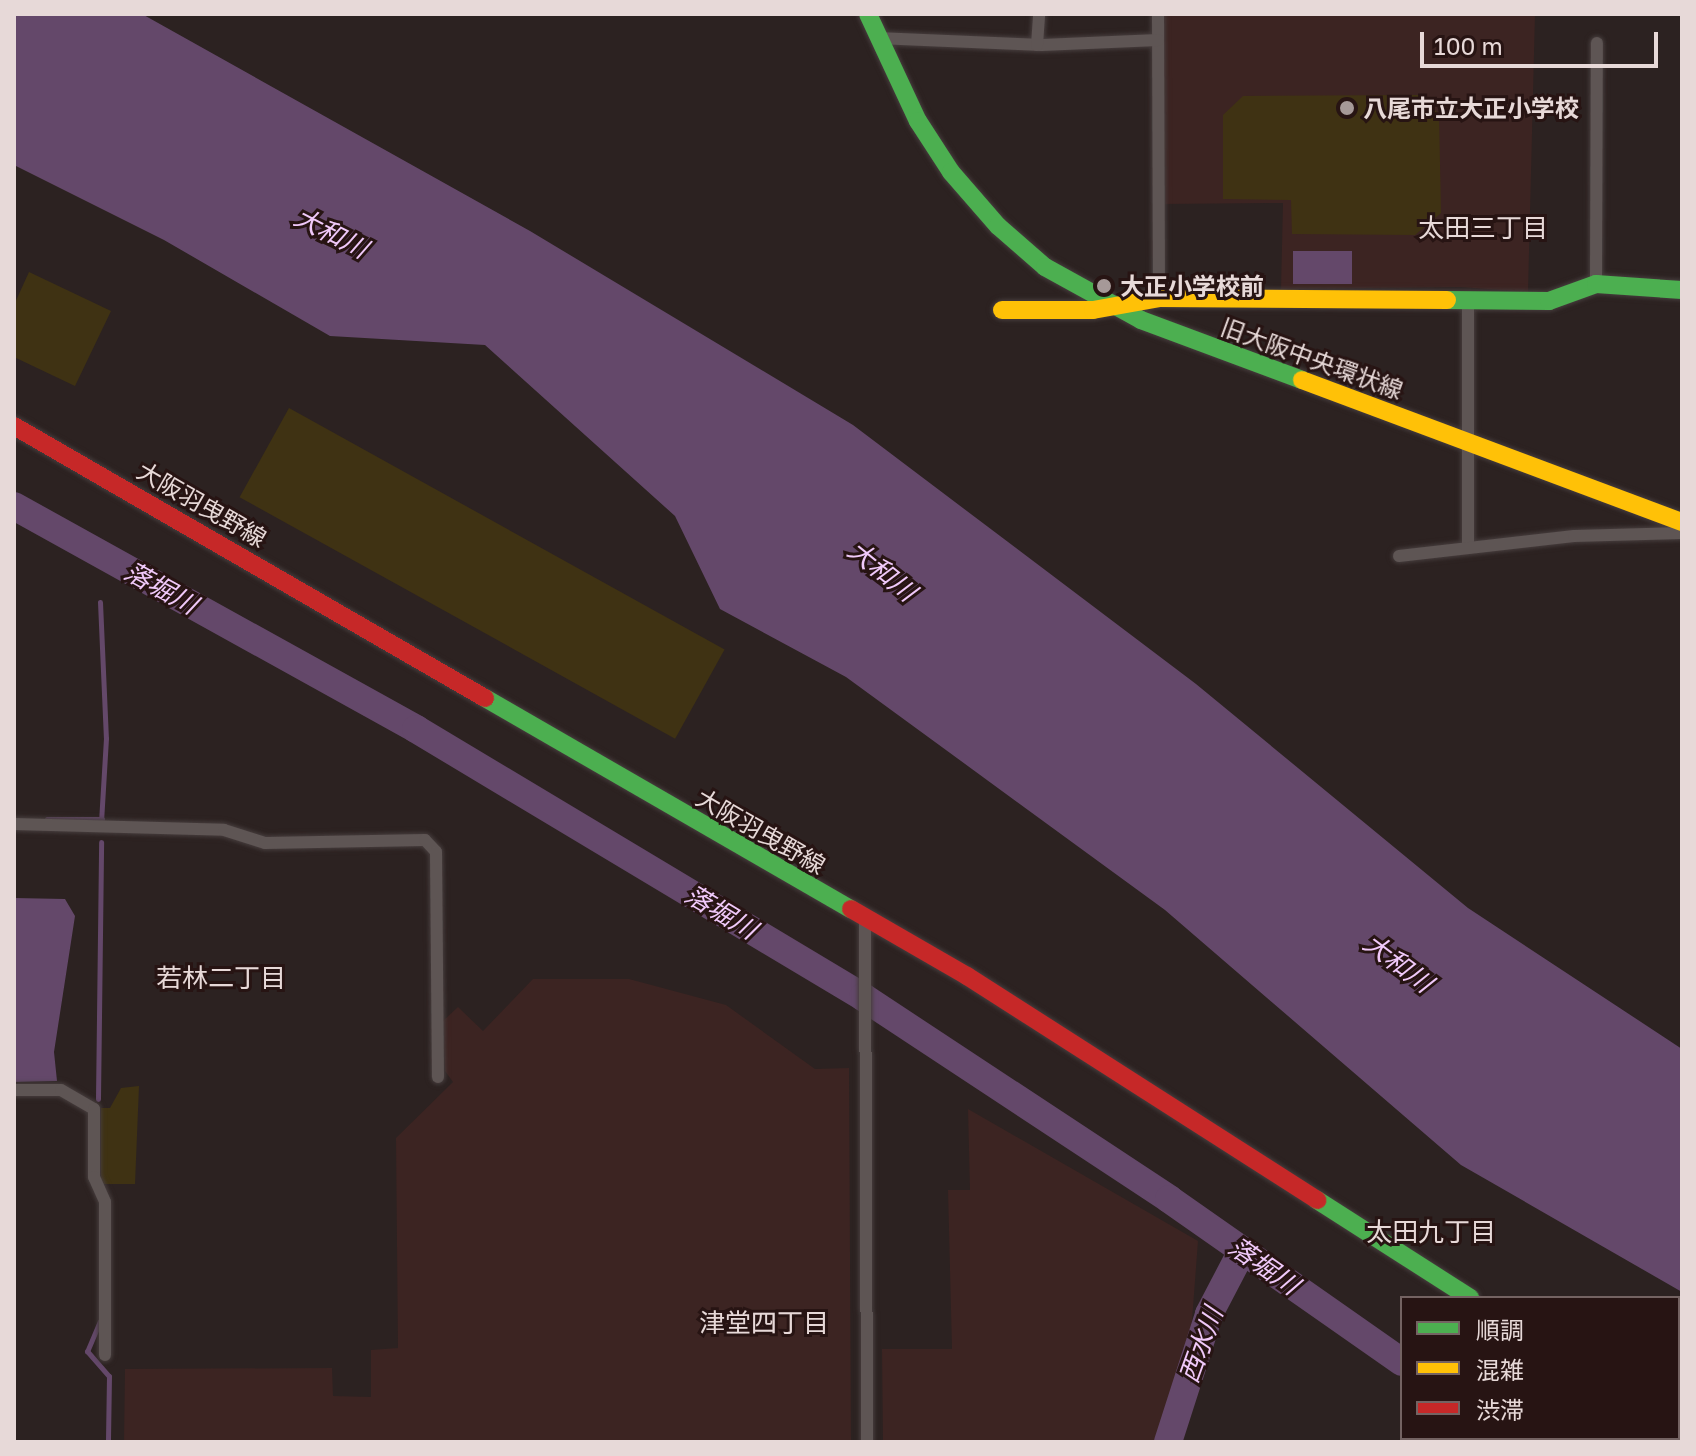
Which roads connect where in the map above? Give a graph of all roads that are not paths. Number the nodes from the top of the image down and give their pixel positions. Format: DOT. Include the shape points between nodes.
graph roads {
  1 [pos="868,14"];
  2 [pos="1039,14"];
  3 [pos="1158,14"];
  4 [pos="877,38"];
  5 [pos="1158,40"];
  6 [pos="1597,43"];
  7 [pos="1037,45"];
  8 [pos="1596,284"];
  9 [pos="1682,290"];
  10 [pos="1159,298"];
  11 [pos="1468,299"];
  12 [pos="1113,307"];
  13 [pos="1002,310"];
  14 [pos="14,426"];
  15 [pos="1466,440"];
  16 [pos="1682,522"];
  17 [pos="1682,533"];
  18 [pos="1468,548"];
  19 [pos="1399,556"];
  20 [pos="14,824"];
  21 [pos="865,919"];
  22 [pos="438,1077"];
  23 [pos="14,1090"];
  24 [pos="1467,1296"];
  25 [pos="105,1355"];
  26 [pos="867,1442"];
  1 -- 4 [label="main road, 旧大阪中央環状線"];
  2 -- 7 [label="street"];
  3 -- 5 [label="street"];
  4 -- 7 [label="street"];
  4 -- 12 [label="main road, 旧大阪中央環状線" via="918,121 951,172 998,226 1045,267"];
  5 -- 7 [label="street"];
  5 -- 10 [label="street"];
  6 -- 8 [label="street"];
  8 -- 9 [label="main road"];
  8 -- 11 [label="main road" via="1549,301"];
  10 -- 11 [label="main road"];
  10 -- 12 [label="main road"];
  11 -- 15 [label="street"];
  12 -- 13 [label="main road"];
  12 -- 15 [label="main road, 旧大阪中央環状線"];
  14 -- 21 [label="main road, 大阪羽曳野線"];
  15 -- 16 [label="main road, 旧大阪中央環状線"];
  15 -- 18 [label="street"];
  17 -- 18 [label="street" via="1574,536"];
  18 -- 19 [label="street"];
  20 -- 22 [label="street" via="81,824 108,831 224,830 265,843 425,840 436,852"];
  21 -- 24 [label="main road, 大阪羽曳野線" via="1146,1087"];
  21 -- 26 [label="street"];
  23 -- 25 [label="street" via="61,1090 94,1109 94,1177 105,1202"];
}
